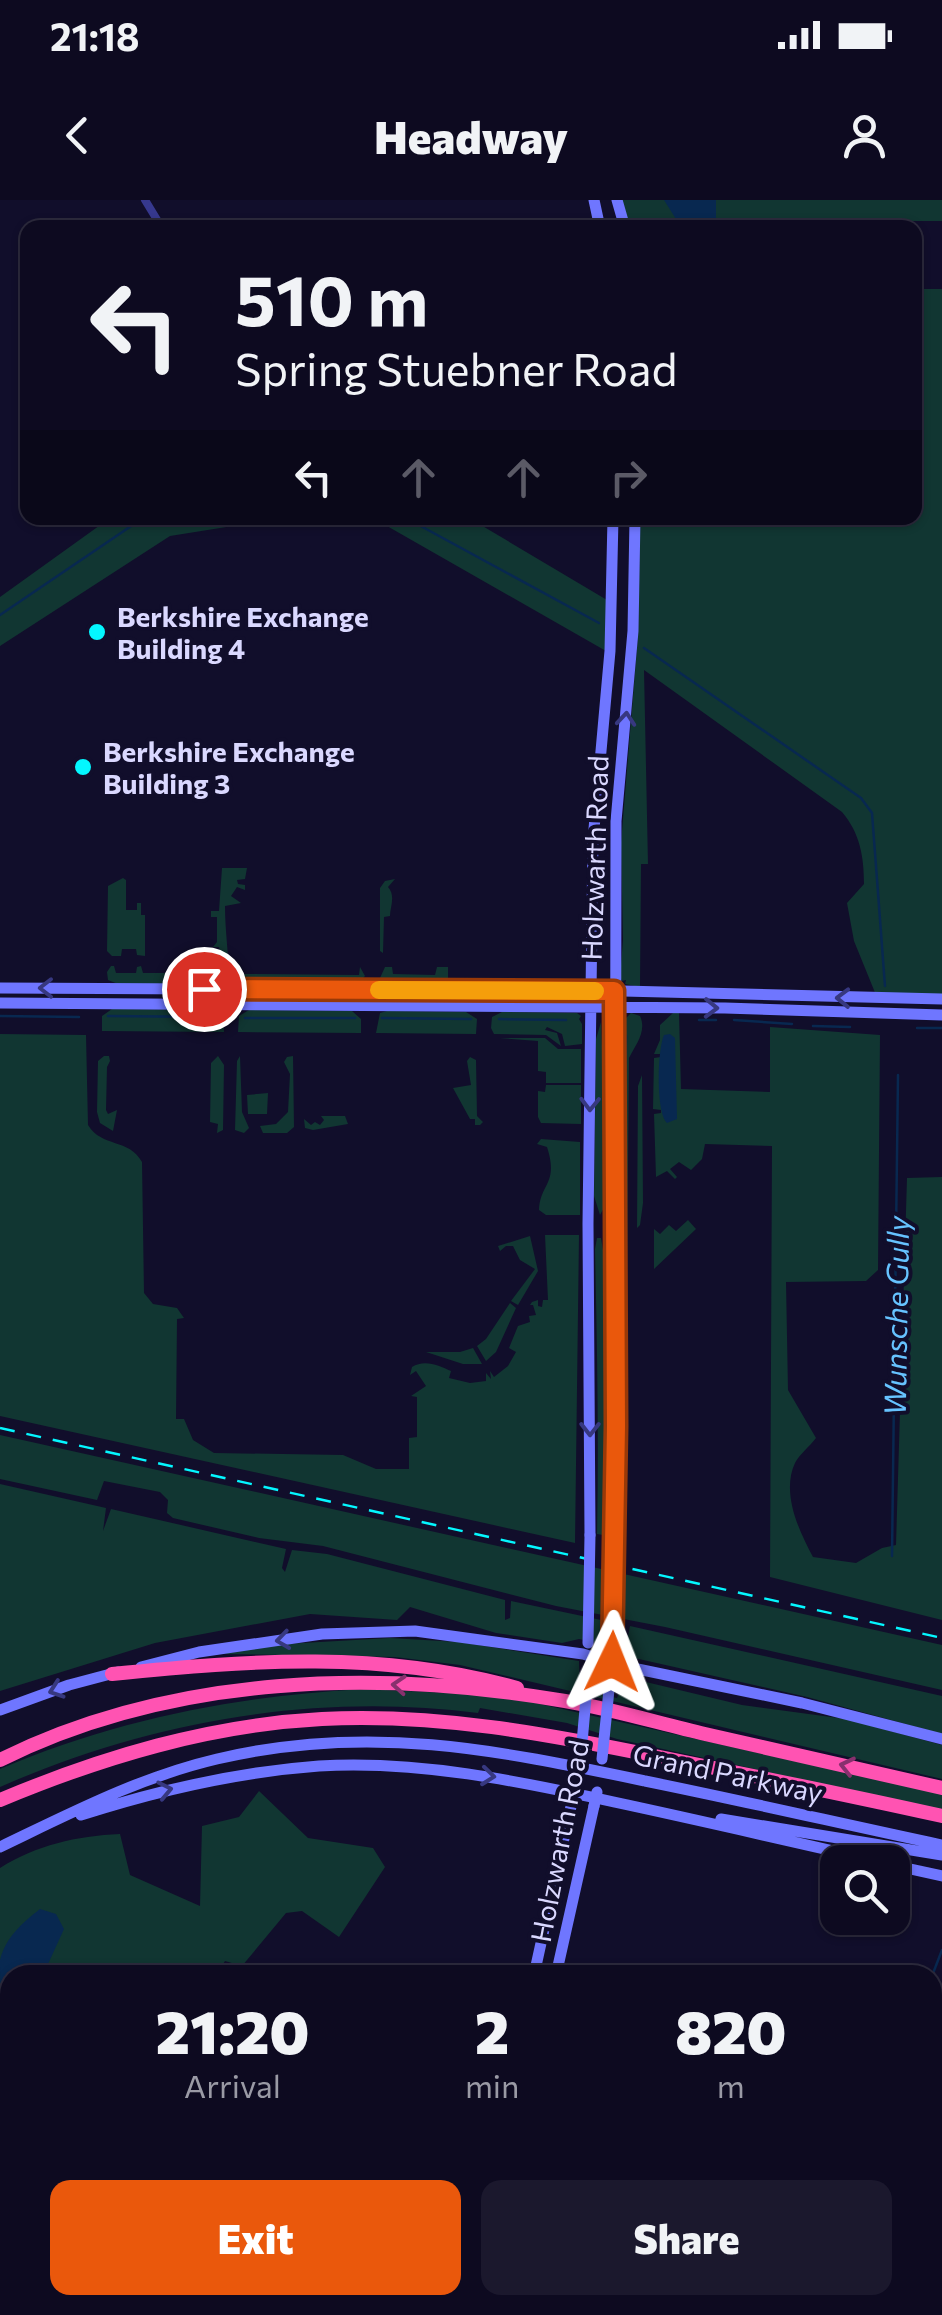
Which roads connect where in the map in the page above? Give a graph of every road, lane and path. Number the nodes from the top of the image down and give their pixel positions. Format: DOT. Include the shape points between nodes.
graph roads {
  1 [pos="614,525"];
  2 [pos="634,525"];
  3 [pos="600,748"];
  4 [pos="623,752"];
  5 [pos="0,988"];
  6 [pos="98,988"];
  7 [pos="591,991"];
  8 [pos="614,991"];
  9 [pos="942,999"];
  10 [pos="0,1003"];
  11 [pos="92,1004"];
  12 [pos="591,1007"];
  13 [pos="614,1007"];
  14 [pos="942,1015"];
  15 [pos="588,1649"];
  16 [pos="612,1662"];
  17 [pos="112,1674"];
  18 [pos="566,1701"];
  19 [pos="0,1710"];
  20 [pos="942,1739"];
  21 [pos="0,1760"];
  22 [pos="580,1761"];
  23 [pos="601,1765"];
  24 [pos="942,1788"];
  25 [pos="0,1800"];
  26 [pos="632,1806"];
  27 [pos="942,1816"];
  28 [pos="38,1828"];
  29 [pos="942,1846"];
  30 [pos="0,1847"];
  31 [pos="820,1848"];
  32 [pos="942,1855"];
  33 [pos="910,1869"];
  34 [pos="942,1876"];
  35 [pos="536,1965"];
  36 [pos="558,1965"];
  1 -- 3 [label="main road, Holzwarth Road"];
  4 -- 2 [label="main road, Holzwarth Road, one-way" via="634,631"];
  3 -- 4 [label="main road"];
  3 -- 7 [label="main road, Holzwarth Road"];
  4 -- 8 [label="main road, Holzwarth Road"];
  6 -- 5 [label="main road, one-way"];
  6 -- 7 [label="main road"];
  6 -- 11 [label="main road"];
  7 -- 8 [label="main road"];
  7 -- 12 [label="main road, Holzwarth Road"];
  9 -- 8 [label="main road, one-way"];
  8 -- 13 [label="main road, Holzwarth Road"];
  10 -- 11 [label="main road"];
  11 -- 12 [label="main road"];
  12 -- 13 [label="main road"];
  12 -- 15 [label="main road, Holzwarth Road, one-way, bridge"];
  13 -- 14 [label="main road, one-way"];
  13 -- 16 [label="main road, Holzwarth Road, bridge"];
  15 -- 16 [label="main road"];
  15 -- 17 [label="main road, one-way" via="415,1632 322,1634 199,1652"];
  15 -- 22 [label="main road, Holzwarth Road, bridge"];
  16 -- 20 [label="main road"];
  16 -- 23 [label="main road, Holzwarth Road, bridge"];
  17 -- 18 [label="highway" via="282,1660 386,1662 470,1675"];
  17 -- 19 [label="main road, one-way"];
  18 -- 21 [label="highway, one-way" via="325,1682 200,1696 69,1728"];
  24 -- 18 [label="highway, one-way"];
  22 -- 23 [label="main road, Grand Parkway"];
  22 -- 28 [label="main road, Grand Parkway" via="388,1740 294,1745 126,1786"];
  22 -- 35 [label="main road, Holzwarth Road, bridge"];
  23 -- 29 [label="main road, Grand Parkway"];
  23 -- 36 [label="main road, Holzwarth Road, bridge"];
  25 -- 27 [label="highway" via="161,1743 272,1724 366,1718 518,1728"];
  28 -- 26 [label="main road, one-way" via="148,1794 248,1773 324,1766 501,1777"];
  26 -- 31 [label="main road"];
  26 -- 32 [label="main road"];
  28 -- 30 [label="main road"];
  33 -- 34 [label="main road"];
}
